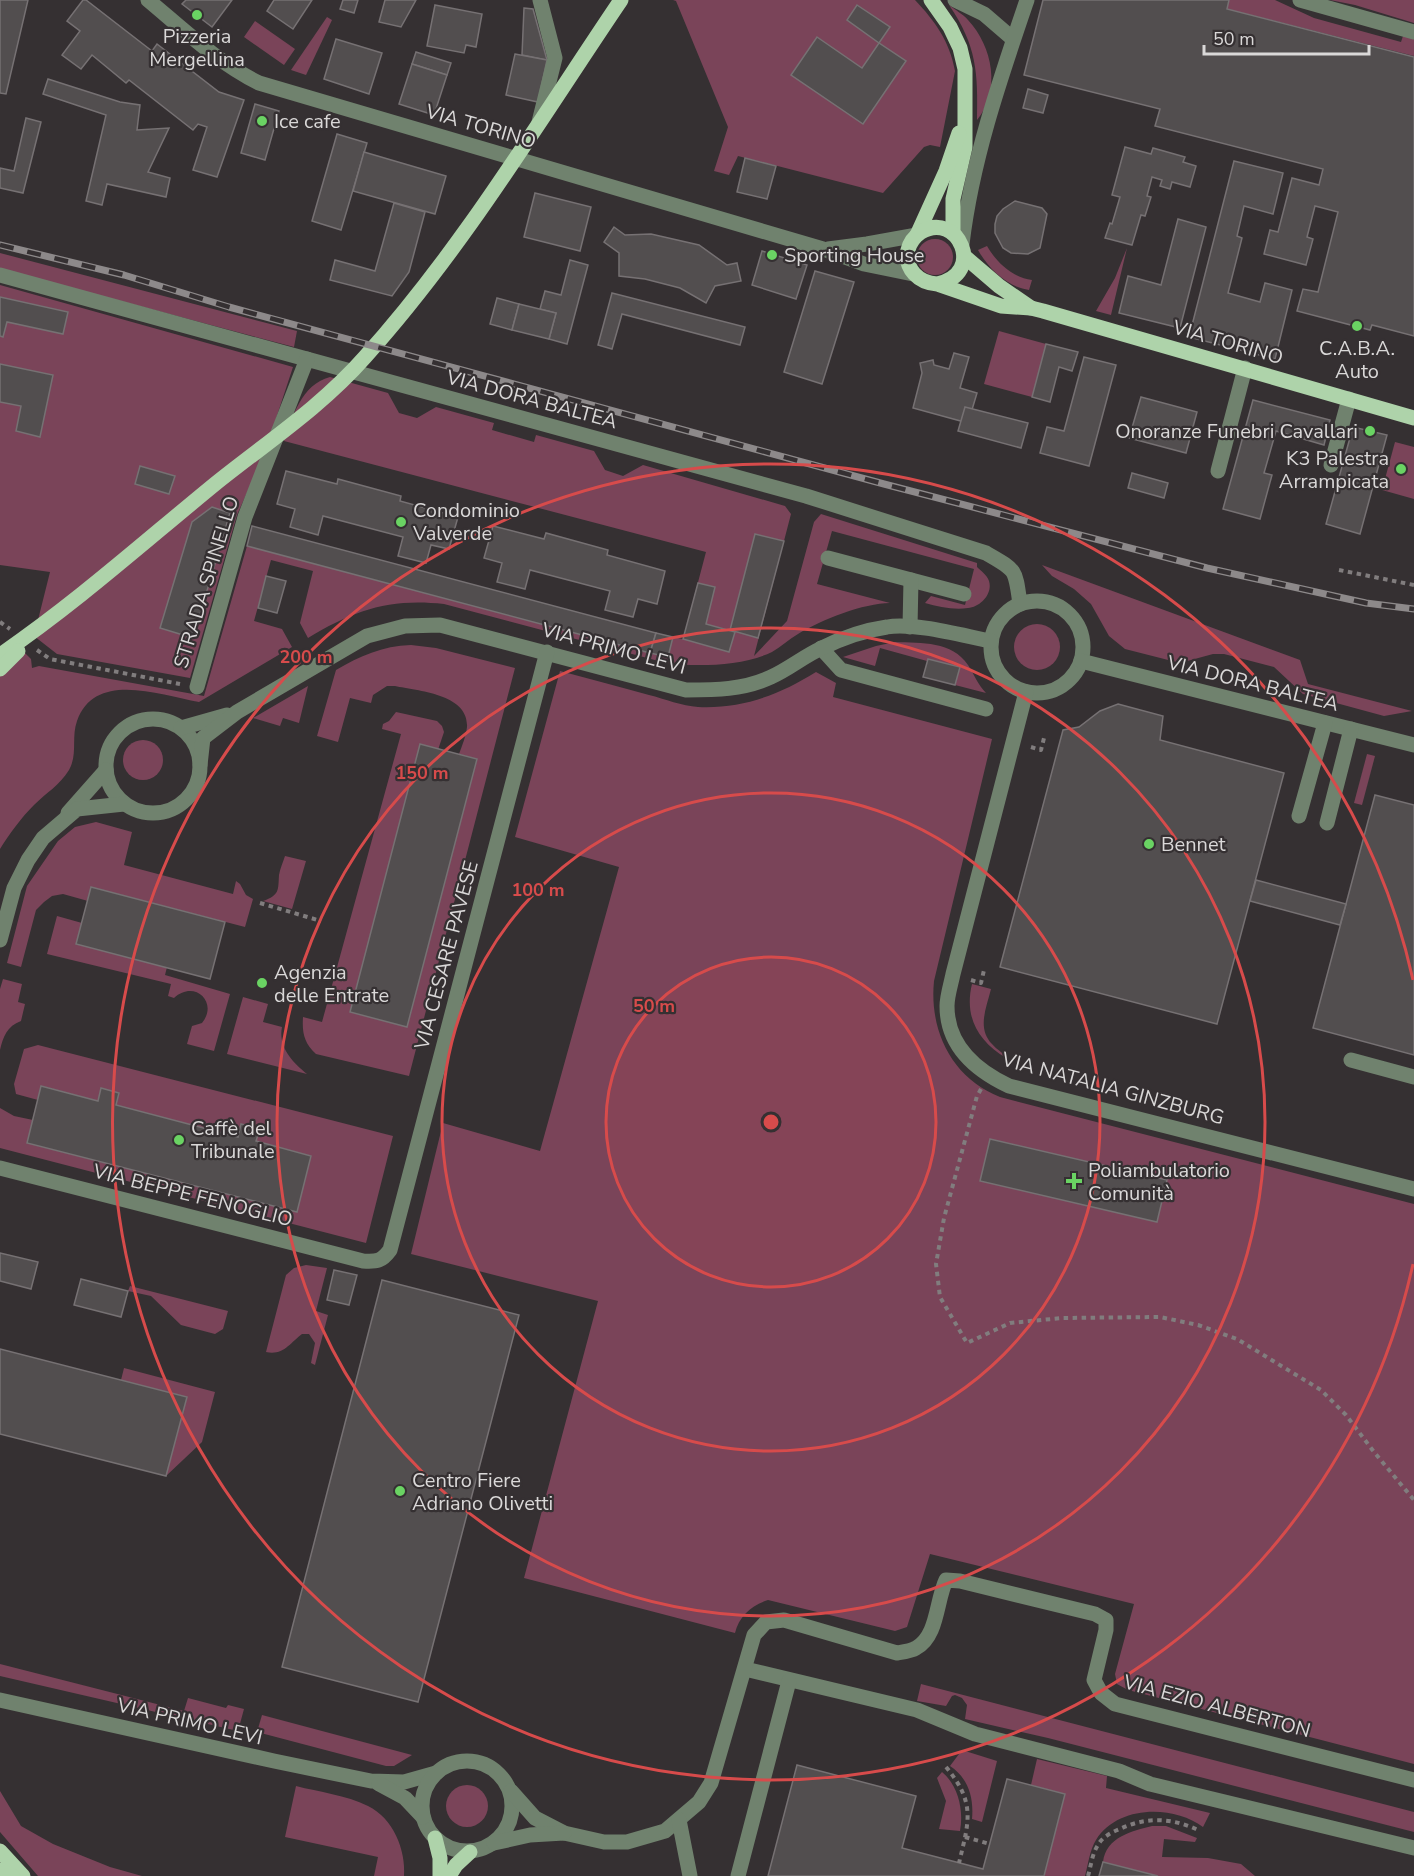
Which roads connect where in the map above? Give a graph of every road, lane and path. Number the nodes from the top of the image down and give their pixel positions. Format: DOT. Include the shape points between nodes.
graph roads {
  1 [pos="148,0"];
  2 [pos="540,0"];
  3 [pos="621,0"];
  4 [pos="931,0"];
  5 [pos="955,0"];
  6 [pos="1027,0"];
  7 [pos="1300,0"];
  8 [pos="1414,32"];
  9 [pos="1013,39"];
  10 [pos="964,118"];
  11 [pos="525,161"];
  12 [pos="917,235"];
  13 [pos="960,244"];
  14 [pos="823,249"];
  15 [pos="913,274"];
  16 [pos="0,275"];
  17 [pos="937,285"];
  18 [pos="1031,308"];
  19 [pos="307,359"];
  20 [pos="1245,368"];
  21 [pos="1349,399"];
  22 [pos="1414,418"];
  23 [pos="1331,465"];
  24 [pos="1218,471"];
  25 [pos="828,558"];
  26 [pos="1339,570"];
  27 [pos="911,580"];
  28 [pos="1414,585"];
  29 [pos="964,594"];
  30 [pos="1020,604"];
  31 [pos="0,622"];
  32 [pos="46,623"];
  33 [pos="910,627"];
  34 [pos="17,634"];
  35 [pos="991,641"];
  36 [pos="33,647"];
  37 [pos="821,648"];
  38 [pos="547,652"];
  39 [pos="0,655"];
  40 [pos="1081,661"];
  41 [pos="0,669"];
  42 [pos="197,687"];
  43 [pos="1026,692"];
  44 [pos="986,709"];
  45 [pos="237,712"];
  46 [pos="1325,723"];
  47 [pos="181,728"];
  48 [pos="1352,729"];
  49 [pos="1414,746"];
  50 [pos="200,765"];
  51 [pos="106,770"];
  52 [pos="124,804"];
  53 [pos="1299,816"];
  54 [pos="62,821"];
  55 [pos="1327,823"];
  56 [pos="260,903"];
  57 [pos="321,921"];
  58 [pos="0,940"];
  59 [pos="1351,1060"];
  60 [pos="989,1077"];
  61 [pos="1414,1077"];
  62 [pos="0,1168"];
  63 [pos="1414,1189"];
  64 [pos="376,1262"];
  65 [pos="1414,1500"];
  66 [pos="745,1669"];
  67 [pos="789,1681"];
  68 [pos="0,1700"];
  69 [pos="946,1767"];
  70 [pos="436,1773"];
  71 [pos="1414,1780"];
  72 [pos="371,1781"];
  73 [pos="511,1791"];
  74 [pos="423,1816"];
  75 [pos="679,1820"];
  76 [pos="1200,1831"];
  77 [pos="564,1833"];
  78 [pos="965,1837"];
  79 [pos="435,1838"];
  80 [pos="494,1843"];
  81 [pos="990,1844"];
  82 [pos="1414,1848"];
  83 [pos="0,1851"];
  84 [pos="470,1852"];
  85 [pos="959,1863"];
  86 [pos="0,1870"];
  87 [pos="12,1876"];
  88 [pos="23,1876"];
  89 [pos="440,1876"];
  90 [pos="449,1876"];
  91 [pos="690,1876"];
  92 [pos="738,1876"];
  93 [pos="1088,1876"];
  1 -- 11 [label="street, VIA TORINO" via="212,54 259,83"];
  2 -- 11 [label="street" via="555,58"];
  3 -- 32 [label="main road" via="457,243 363,360 288,429"];
  4 -- 10 [label="main road" via="960,48"];
  5 -- 9 [label="street" via="984,14"];
  6 -- 9 [label="street"];
  7 -- 8 [label="street"];
  9 -- 13 [label="street" via="993,101"];
  10 -- 12 [label="main road" via="946,171"];
  10 -- 13 [label="main road" via="965,147 953,199"];
  11 -- 14 [label="street, VIA TORINO"];
  12 -- 13 [label="main road, VIA TORINO" via="935,227 945,229"];
  12 -- 14 [label="street, VIA TORINO"];
  12 -- 15 [label="main road" via="908,254"];
  13 -- 17 [label="main road" via="960,272"];
  13 -- 18 [label="main road, VIA TORINO" via="999,286"];
  14 -- 15 [label="street, VIA TORINO" via="864,264"];
  15 -- 17 [label="main road, VIA TORINO"];
  16 -- 19 [label="street, VIA DORA BALTEA"];
  17 -- 18 [label="main road, VIA TORINO" via="1001,306"];
  18 -- 20 [label="main road, VIA TORINO"];
  19 -- 30 [label="street, VIA DORA BALTEA" via="806,496 986,553 1016,574"];
  19 -- 42 [label="street, STRADA SPINELLO" via="245,517"];
  20 -- 21 [label="main road, VIA TORINO"];
  20 -- 24 [label="street"];
  21 -- 22 [label="main road, VIA TORINO"];
  21 -- 23 [label="street"];
  25 -- 27 [label="street"];
  26 -- 28 [label="path"];
  27 -- 29 [label="street"];
  27 -- 33 [label="street"];
  30 -- 35 [label="street" via="1003,615"];
  30 -- 40 [label="street" via="1045,601 1067,612 1080,632"];
  31 -- 34 [label="path"];
  32 -- 39 [label="main road"];
  32 -- 41 [label="main road"];
  33 -- 35 [label="street, VIA PRIMO LEVI"];
  33 -- 37 [label="street, VIA PRIMO LEVI" via="889,626"];
  35 -- 43 [label="street" via="992,658 1000,675"];
  36 -- 42 [label="path, STRADA SPINELLO" via="50,659"];
  37 -- 38 [label="street, VIA PRIMO LEVI" via="770,678 725,690 686,690"];
  37 -- 44 [label="street" via="842,670"];
  38 -- 45 [label="street, VIA PRIMO LEVI" via="440,625 405,626 366,636"];
  38 -- 64 [label="street, VIA CESARE PAVESE" via="390,1250"];
  40 -- 43 [label="street" via="1062,686 1042,693"];
  40 -- 46 [label="street, VIA DORA BALTEA"];
  43 -- 60 [label="street, VIA NATALIA GINZBURG" via="947,1006 951,1029 961,1049"];
  45 -- 47 [label="street, VIA PRIMO LEVI"];
  45 -- 50 [label="street, VIA PRIMO LEVI" via="203,738"];
  46 -- 48 [label="street, VIA DORA BALTEA"];
  46 -- 53 [label="street"];
  47 -- 50 [label="street" via="196,746"];
  47 -- 51 [label="street" via="158,719 131,723 113,740"];
  48 -- 49 [label="street, VIA DORA BALTEA"];
  48 -- 55 [label="street"];
  50 -- 52 [label="street" via="192,792 172,809 145,812"];
  51 -- 52 [label="street" via="111,789"];
  51 -- 54 [label="street"];
  52 -- 54 [label="street" via="77,809"];
  54 -- 58 [label="street" via="28,860 14,888"];
  56 -- 57 [label="path"];
  59 -- 61 [label="street"];
  60 -- 63 [label="street, VIA NATALIA GINZBURG" via="1009,1086"];
  60 -- 65 [label="path" via="977,1096 944,1218 936,1264 940,1297 968,1343 1010,1323 1062,1318 1160,1317 1198,1324 1237,1339 1321,1390"];
  62 -- 64 [label="street, VIA BEPPE FENOGLIO"];
  66 -- 67 [label="street"];
  66 -- 71 [label="street, VIA EZIO ALBERTON" via="754,1635 765,1622 784,1620 897,1653 916,1648 930,1634 946,1581 960,1581 1106,1620 1094,1680 1101,1693 1115,1704"];
  66 -- 75 [label="street, VIA EZIO ALBERTON" via="711,1783 699,1802"];
  67 -- 82 [label="street" via="917,1710 975,1734 1119,1771 1150,1784"];
  67 -- 92 [label="street"];
  68 -- 72 [label="street, VIA PRIMO LEVI"];
  69 -- 78 [label="path" via="965,1794"];
  70 -- 72 [label="street, VIA PRIMO LEVI" via="404,1782"];
  70 -- 73 [label="street" via="448,1764 478,1761 498,1772"];
  70 -- 74 [label="street" via="423,1793"];
  72 -- 74 [label="street, VIA PRIMO LEVI" via="400,1795"];
  73 -- 77 [label="street, VIA EZIO ALBERTON" via="535,1818"];
  73 -- 80 [label="street" via="513,1814 503,1835"];
  74 -- 79 [label="street"];
  75 -- 77 [label="street, VIA EZIO ALBERTON" via="665,1831 627,1842 604,1842"];
  75 -- 91 [label="street"];
  76 -- 93 [label="path" via="1167,1820 1146,1820 1124,1827 1098,1844"];
  77 -- 80 [label="street"];
  78 -- 81 [label="path"];
  78 -- 85 [label="path"];
  79 -- 84 [label="street" via="457,1851"];
  79 -- 89 [label="main road"];
  80 -- 84 [label="street"];
  83 -- 88 [label="main road"];
  84 -- 90 [label="main road"];
  86 -- 87 [label="main road"];
}
